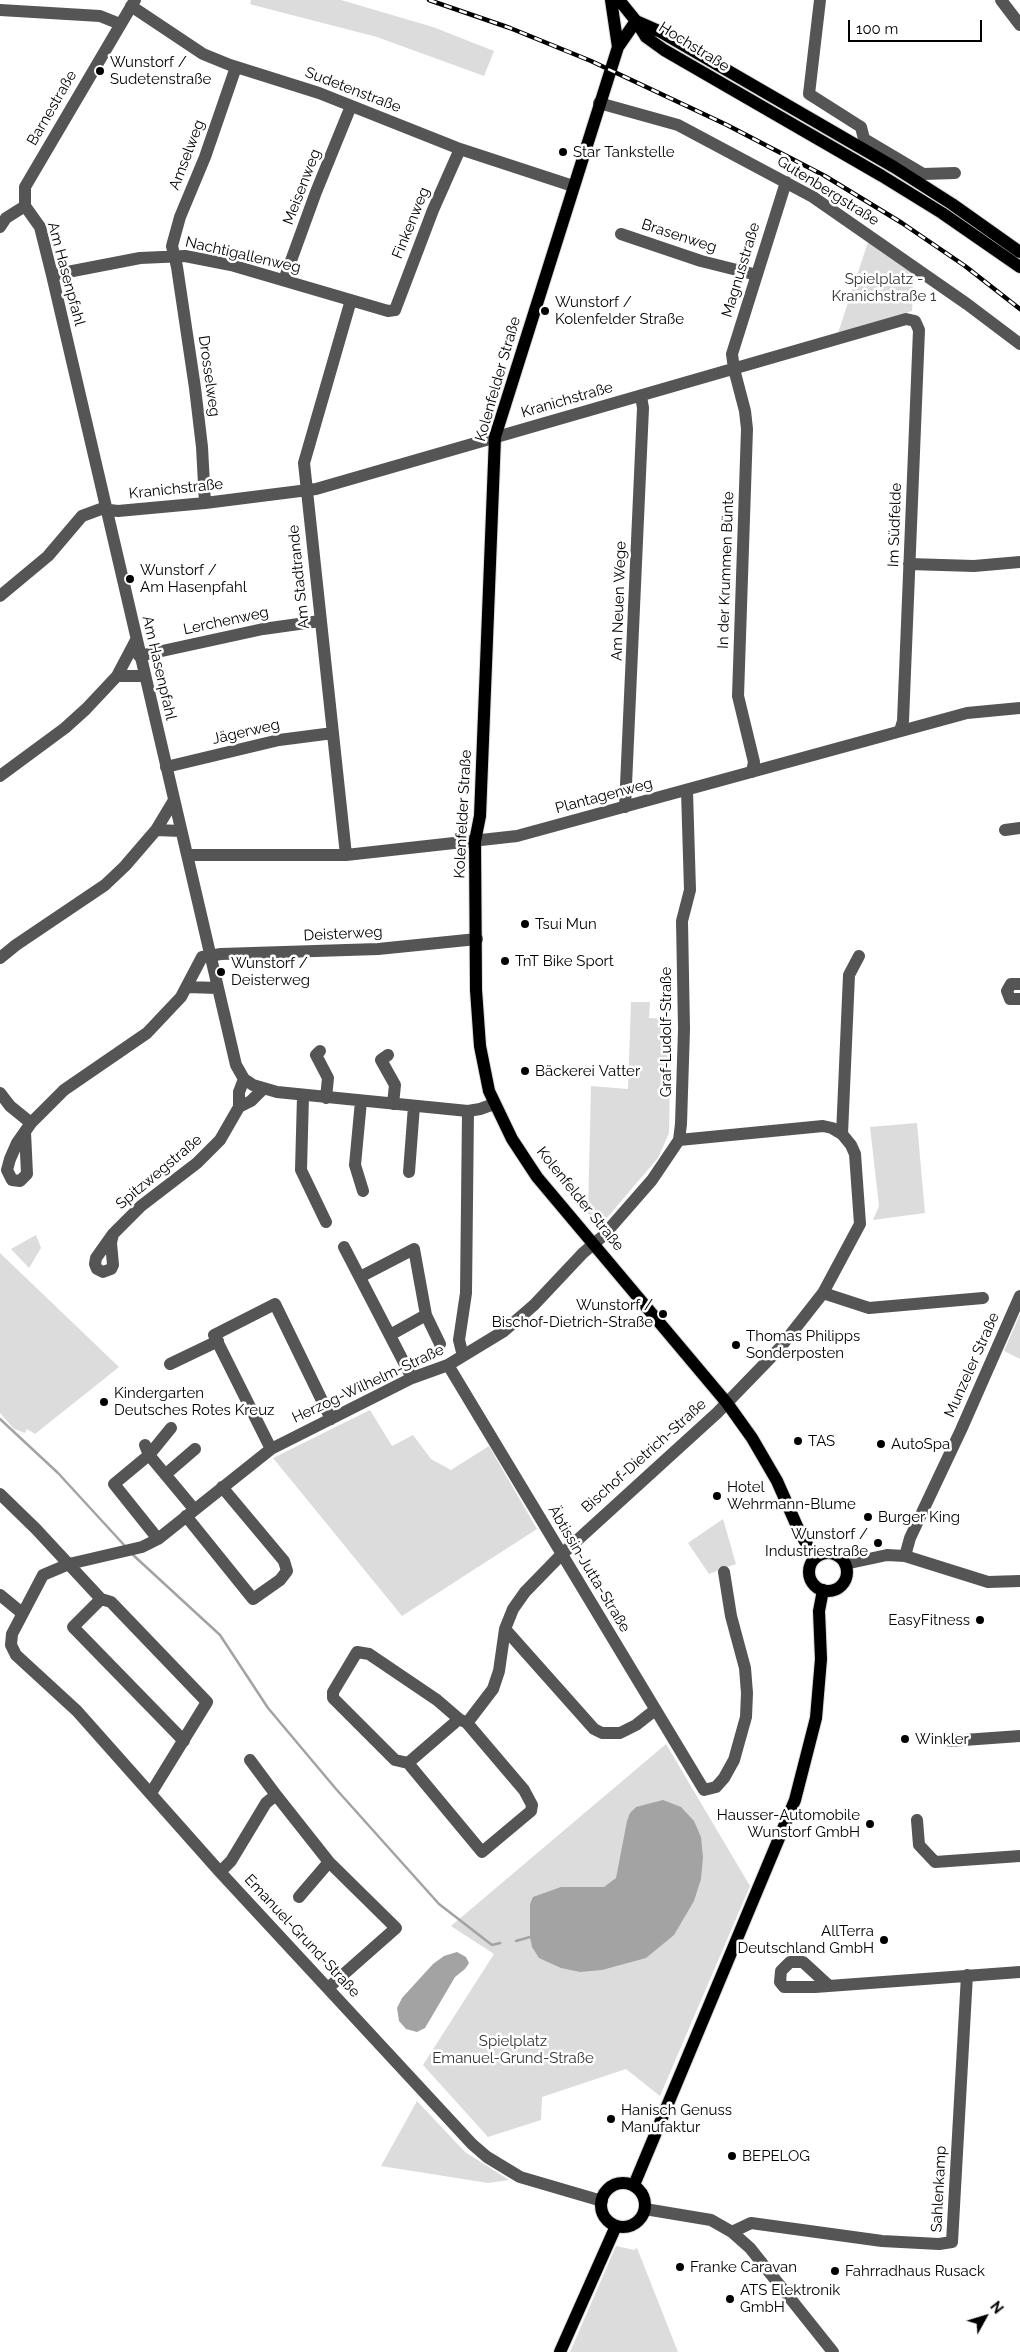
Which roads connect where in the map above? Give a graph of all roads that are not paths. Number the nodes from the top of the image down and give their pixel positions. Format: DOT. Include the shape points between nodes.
graph roads {
  1 [pos="612,0"];
  2 [pos="619,0"];
  3 [pos="820,0"];
  4 [pos="1001,0"];
  5 [pos="133,3"];
  6 [pos="0,10"];
  7 [pos="636,21"];
  8 [pos="120,24"];
  9 [pos="1020,25"];
  10 [pos="618,47"];
  11 [pos="236,67"];
  12 [pos="599,103"];
  13 [pos="351,106"];
  14 [pos="460,149"];
  15 [pos="955,173"];
  16 [pos="786,182"];
  17 [pos="573,186"];
  18 [pos="25,206"];
  19 [pos="0,227"];
  20 [pos="621,234"];
  21 [pos="1020,252"];
  22 [pos="172,255"];
  23 [pos="1020,267"];
  24 [pos="52,275"];
  25 [pos="757,275"];
  26 [pos="284,280"];
  27 [pos="351,300"];
  28 [pos="395,310"];
  29 [pos="915,321"];
  30 [pos="1020,344"];
  31 [pos="734,369"];
  32 [pos="641,396"];
  33 [pos="495,437"];
  34 [pos="306,490"];
  35 [pos="205,503"];
  36 [pos="107,510"];
  37 [pos="1020,562"];
  38 [pos="909,564"];
  39 [pos="0,596"];
  40 [pos="320,621"];
  41 [pos="136,640"];
  42 [pos="139,656"];
  43 [pos="117,676"];
  44 [pos="144,676"];
  45 [pos="1020,708"];
  46 [pos="900,731"];
  47 [pos="333,733"];
  48 [pos="166,767"];
  49 [pos="752,772"];
  50 [pos="0,776"];
  51 [pos="687,791"];
  52 [pos="174,800"];
  53 [pos="625,807"];
  54 [pos="1020,828"];
  55 [pos="156,830"];
  56 [pos="1005,830"];
  57 [pos="181,831"];
  58 [pos="475,841"];
  59 [pos="187,855"];
  60 [pos="346,855"];
  61 [pos="477,939"];
  62 [pos="210,955"];
  63 [pos="859,956"];
  64 [pos="0,958"];
  65 [pos="1020,984"];
  66 [pos="188,987"];
  67 [pos="218,988"];
  68 [pos="1020,999"];
  69 [pos="320,1051"];
  70 [pos="388,1054"];
  71 [pos="244,1079"];
  72 [pos="262,1089"];
  73 [pos="0,1093"];
  74 [pos="303,1096"];
  75 [pos="326,1098"];
  76 [pos="361,1101"];
  77 [pos="393,1104"];
  78 [pos="494,1104"];
  79 [pos="414,1106"];
  80 [pos="239,1107"];
  81 [pos="468,1111"];
  82 [pos="842,1134"];
  83 [pos="679,1140"];
  84 [pos="410,1172"];
  85 [pos="363,1191"];
  86 [pos="326,1222"];
  87 [pos="113,1234"];
  88 [pos="594,1244"];
  89 [pos="344,1247"];
  90 [pos="360,1277"];
  91 [pos="823,1294"];
  92 [pos="1020,1296"];
  93 [pos="983,1298"];
  94 [pos="426,1316"];
  95 [pos="390,1335"];
  96 [pos="218,1341"];
  97 [pos="440,1344"];
  98 [pos="464,1356"];
  99 [pos="170,1364"];
  100 [pos="448,1365"];
  101 [pos="412,1378"];
  102 [pos="727,1402"];
  103 [pos="331,1418"];
  104 [pos="171,1428"];
  105 [pos="195,1449"];
  106 [pos="271,1449"];
  107 [pos="147,1450"];
  108 [pos="166,1474"];
  109 [pos="222,1487"];
  110 [pos="0,1494"];
  111 [pos="190,1512"];
  112 [pos="158,1539"];
  113 [pos="561,1555"];
  114 [pos="905,1556"];
  115 [pos="816,1558"];
  116 [pos="69,1564"];
  117 [pos="845,1564"];
  118 [pos="724,1572"];
  119 [pos="1020,1581"];
  120 [pos="824,1590"];
  121 [pos="0,1595"];
  122 [pos="101,1599"];
  123 [pos="22,1614"];
  124 [pos="505,1629"];
  125 [pos="5,1646"];
  126 [pos="655,1710"];
  127 [pos="463,1721"];
  128 [pos="1020,1736"];
  129 [pos="184,1741"];
  130 [pos="950,1741"];
  131 [pos="250,1760"];
  132 [pos="408,1763"];
  133 [pos="151,1793"];
  134 [pos="276,1796"];
  135 [pos="918,1820"];
  136 [pos="1020,1856"];
  137 [pos="328,1862"];
  138 [pos="220,1872"];
  139 [pos="298,1897"];
  140 [pos="1020,1972"];
  141 [pos="967,1975"];
  142 [pos="828,1985"];
  143 [pos="328,1988"];
  144 [pos="634,2185"];
  145 [pos="602,2201"];
  146 [pos="645,2209"];
  147 [pos="616,2226"];
  148 [pos="732,2232"];
  149 [pos="560,2352"];
  150 [pos="833,2352"];
  1 -- 10 [label="main road"];
  2 -- 7 [label="main road"];
  3 -- 15 [label="street" via="809,94 860,127 864,139 923,174"];
  4 -- 9 [label="street"];
  5 -- 8 [label="street, Barnestraße"];
  5 -- 11 [label="street, Sudetenstraße" via="203,54"];
  6 -- 8 [label="street" via="100,16"];
  7 -- 10 [label="main road, Kolenfelder Straße"];
  7 -- 21 [label="main road, Hochstraße" via="653,27 894,167"];
  7 -- 23 [label="main road, Hochstraße" via="646,37 664,50 882,176"];
  8 -- 18 [label="street, Barnestraße" via="26,187"];
  10 -- 12 [label="main road, Kolenfelder Straße"];
  11 -- 13 [label="street, Sudetenstraße" via="277,78"];
  11 -- 22 [label="street, Amselweg" via="173,237"];
  12 -- 16 [label="street, Gutenbergstraße" via="678,125"];
  12 -- 17 [label="main road, Kolenfelder Straße"];
  13 -- 14 [label="street, Sudetenstraße"];
  13 -- 26 [label="street, Meisenweg"];
  14 -- 17 [label="street, Sudetenstraße"];
  14 -- 28 [label="street, Finkenweg"];
  16 -- 25 [label="street, Magnusstraße"];
  16 -- 30 [label="street, Gutenbergstraße" via="916,268"];
  17 -- 33 [label="main road, Kolenfelder Straße"];
  18 -- 19 [label="street" via="6,218"];
  18 -- 24 [label="street, Am Hasenpfahl" via="40,227"];
  20 -- 25 [label="street, Brasenweg" via="701,261"];
  22 -- 24 [label="street, Nachtigallenweg"];
  22 -- 26 [label="street, Nachtigallenweg" via="231,265"];
  22 -- 35 [label="street, Drosselweg" via="177,267 195,388"];
  24 -- 36 [label="street, Am Hasenpfahl"];
  25 -- 31 [label="street, Magnusstraße" via="732,354"];
  26 -- 27 [label="street, Nachtigallenweg"];
  27 -- 28 [label="street, Nachtigallenweg" via="388,311"];
  27 -- 34 [label="street, Am Stadtrande" via="304,463"];
  29 -- 31 [label="street, Kranichstraße" via="906,319"];
  29 -- 38 [label="street, Im Südfelde" via="918,330"];
  31 -- 32 [label="street, Kranichstraße"];
  31 -- 49 [label="street, In der Krummen Bünte" via="747,429 738,696 754,762"];
  32 -- 33 [label="street, Kranichstraße"];
  32 -- 53 [label="street, Am Neuen Wege"];
  33 -- 34 [label="street, Kranichstraße"];
  33 -- 58 [label="main road, Kolenfelder Straße" via="480,816"];
  34 -- 35 [label="street, Kranichstraße"];
  34 -- 40 [label="street, Am Stadtrande"];
  35 -- 36 [label="street, Kranichstraße"];
  36 -- 39 [label="street, Kranichstraße" via="82,516 48,556"];
  36 -- 41 [label="street, Am Hasenpfahl"];
  37 -- 38 [label="street" via="974,566"];
  38 -- 46 [label="street, Im Südfelde" via="903,722"];
  40 -- 42 [label="street, Lerchenweg" via="263,629"];
  40 -- 47 [label="street, Am Stadtrande"];
  41 -- 42 [label="street, Am Hasenpfahl"];
  41 -- 43 [label="street"];
  42 -- 44 [label="street, Am Hasenpfahl"];
  43 -- 44 [label="street"];
  43 -- 50 [label="street" via="65,728"];
  44 -- 48 [label="street, Am Hasenpfahl"];
  45 -- 46 [label="street, Plantagenweg" via="967,713"];
  46 -- 49 [label="street, Plantagenweg"];
  47 -- 48 [label="street, Jägerweg" via="279,740"];
  47 -- 60 [label="street, Am Stadtrande"];
  48 -- 52 [label="street, Am Hasenpfahl"];
  49 -- 51 [label="street, Plantagenweg"];
  51 -- 53 [label="street, Plantagenweg"];
  51 -- 83 [label="street, Graf-Ludolf-Straße" via="690,890 682,921 684,1029"];
  52 -- 55 [label="street"];
  52 -- 57 [label="street, Am Hasenpfahl"];
  53 -- 58 [label="street, Plantagenweg" via="517,836"];
  54 -- 56 [label="street"];
  55 -- 57 [label="street"];
  55 -- 64 [label="street" via="105,885"];
  57 -- 59 [label="street, Am Hasenpfahl"];
  58 -- 60 [label="street, Plantagenweg"];
  58 -- 61 [label="main road, Kolenfelder Straße"];
  59 -- 60 [label="street, Plantagenweg"];
  59 -- 62 [label="street, Am Hasenpfahl"];
  61 -- 62 [label="street, Deisterweg" via="378,949"];
  61 -- 78 [label="main road, Kolenfelder Straße" via="480,1046 486,1082"];
  62 -- 66 [label="street" via="202,957"];
  62 -- 67 [label="street, Am Hasenpfahl"];
  63 -- 82 [label="street" via="849,976"];
  65 -- 68 [label="street" via="1011,984 1007,992 1010,999"];
  66 -- 67 [label="street"];
  66 -- 73 [label="street" via="147,1033 64,1090 28,1127"];
  67 -- 71 [label="street, Am Hasenpfahl" via="236,1066"];
  69 -- 75 [label="street" via="316,1055 328,1078"];
  70 -- 77 [label="street" via="381,1060 394,1085"];
  71 -- 72 [label="street"];
  71 -- 80 [label="street, Spitzwegstraße" via="239,1092"];
  72 -- 74 [label="street"];
  72 -- 80 [label="street, Spitzwegstraße" via="251,1101"];
  74 -- 75 [label="street"];
  74 -- 86 [label="street" via="301,1170"];
  75 -- 76 [label="street"];
  76 -- 77 [label="street"];
  76 -- 85 [label="street" via="355,1165"];
  77 -- 79 [label="street"];
  78 -- 81 [label="street"];
  78 -- 88 [label="main road, Kolenfelder Straße" via="537,1177"];
  79 -- 81 [label="street"];
  79 -- 84 [label="street"];
  80 -- 87 [label="street, Spitzwegstraße" via="211,1150 141,1206"];
  81 -- 98 [label="street, Herzog-Wilhelm-Straße" via="466,1294 459,1340"];
  82 -- 83 [label="street" via="823,1126"];
  82 -- 91 [label="street, Bischof-Dietrich-Straße" via="855,1154 860,1224"];
  83 -- 88 [label="street" via="652,1180"];
  88 -- 98 [label="street, Herzog-Wilhelm-Straße" via="504,1331"];
  88 -- 102 [label="main road, Kolenfelder Straße"];
  89 -- 90 [label="street"];
  90 -- 94 [label="street" via="414,1248"];
  90 -- 95 [label="street"];
  91 -- 93 [label="street" via="869,1308"];
  91 -- 102 [label="street, Bischof-Dietrich-Straße" via="779,1349"];
  92 -- 114 [label="street, Munzeler Straße" via="910,1538"];
  94 -- 95 [label="street"];
  94 -- 97 [label="street"];
  95 -- 101 [label="street"];
  96 -- 99 [label="street"];
  96 -- 103 [label="street" via="214,1335 275,1304"];
  96 -- 106 [label="street"];
  98 -- 100 [label="street, Herzog-Wilhelm-Straße"];
  100 -- 101 [label="street, Herzog-Wilhelm-Straße"];
  100 -- 113 [label="street, Äbtissin-Jutta-Straße"];
  101 -- 103 [label="street, Herzog-Wilhelm-Straße"];
  102 -- 113 [label="street, Bischof-Dietrich-Straße"];
  102 -- 115 [label="main road, Kolenfelder Straße" via="777,1481 800,1533"];
  103 -- 106 [label="street, Herzog-Wilhelm-Straße"];
  104 -- 107 [label="street"];
  105 -- 108 [label="street"];
  106 -- 109 [label="street, Herzog-Wilhelm-Straße"];
  107 -- 108 [label="street"];
  107 -- 112 [label="street" via="114,1484"];
  108 -- 111 [label="street"];
  109 -- 111 [label="street, Herzog-Wilhelm-Straße"];
  109 -- 111 [label="street" via="284,1561 287,1572 280,1580 253,1599"];
  110 -- 116 [label="street"];
  111 -- 112 [label="street, Herzog-Wilhelm-Straße"];
  112 -- 116 [label="street, Herzog-Wilhelm-Straße" via="130,1550"];
  113 -- 124 [label="street, Bischof-Dietrich-Straße" via="525,1592"];
  113 -- 126 [label="street, Äbtissin-Jutta-Straße"];
  114 -- 117 [label="street" via="887,1555"];
  114 -- 119 [label="street" via="988,1582"];
  115 -- 117 [label="main road" via="832,1554"];
  115 -- 120 [label="main road" via="809,1573 814,1584"];
  116 -- 122 [label="street"];
  116 -- 123 [label="street, Herzog-Wilhelm-Straße" via="42,1575"];
  117 -- 120 [label="main road" via="844,1581 835,1589"];
  118 -- 126 [label="street, Äbtissin-Jutta-Straße" via="748,1692 742,1738 729,1769 716,1787 704,1790"];
  120 -- 144 [label="main road" via="819,1611 821,1659 816,1718 796,1800"];
  121 -- 123 [label="street"];
  122 -- 129 [label="street" via="111,1602 207,1702"];
  122 -- 129 [label="street" via="73,1627"];
  123 -- 125 [label="street, Herzog-Wilhelm-Straße"];
  124 -- 126 [label="street" via="594,1729 602,1733 620,1733"];
  124 -- 127 [label="street, Bischof-Dietrich-Straße" via="493,1689"];
  125 -- 133 [label="street, Emanuel-Grund-Straße" via="77,1711"];
  127 -- 132 [label="street, Bischof-Dietrich-Straße"];
  127 -- 132 [label="street" via="369,1654 358,1652 333,1692 333,1698 395,1760"];
  127 -- 132 [label="street" via="524,1790 532,1805 531,1811 482,1852"];
  128 -- 130 [label="street"];
  129 -- 133 [label="street"];
  131 -- 134 [label="street"];
  133 -- 138 [label="street, Emanuel-Grund-Straße"];
  134 -- 137 [label="street"];
  134 -- 138 [label="street" via="266,1802 231,1861"];
  135 -- 136 [label="street" via="919,1845 935,1862"];
  137 -- 139 [label="street"];
  137 -- 143 [label="street" via="396,1928"];
  138 -- 143 [label="street, Emanuel-Grund-Straße"];
  140 -- 141 [label="street"];
  141 -- 142 [label="street"];
  141 -- 148 [label="street, Sahlenkamp" via="952,2242 874,2240 751,2224"];
  143 -- 145 [label="street, Emanuel-Grund-Straße" via="487,2157 520,2177"];
  144 -- 145 [label="main road" via="614,2185"];
  144 -- 146 [label="main road" via="643,2195"];
  145 -- 147 [label="main road" via="603,2213"];
  146 -- 147 [label="main road" via="643,2216 631,2225"];
  146 -- 148 [label="street" via="711,2220"];
  147 -- 149 [label="main road"];
  148 -- 150 [label="street" via="750,2248"];
}
